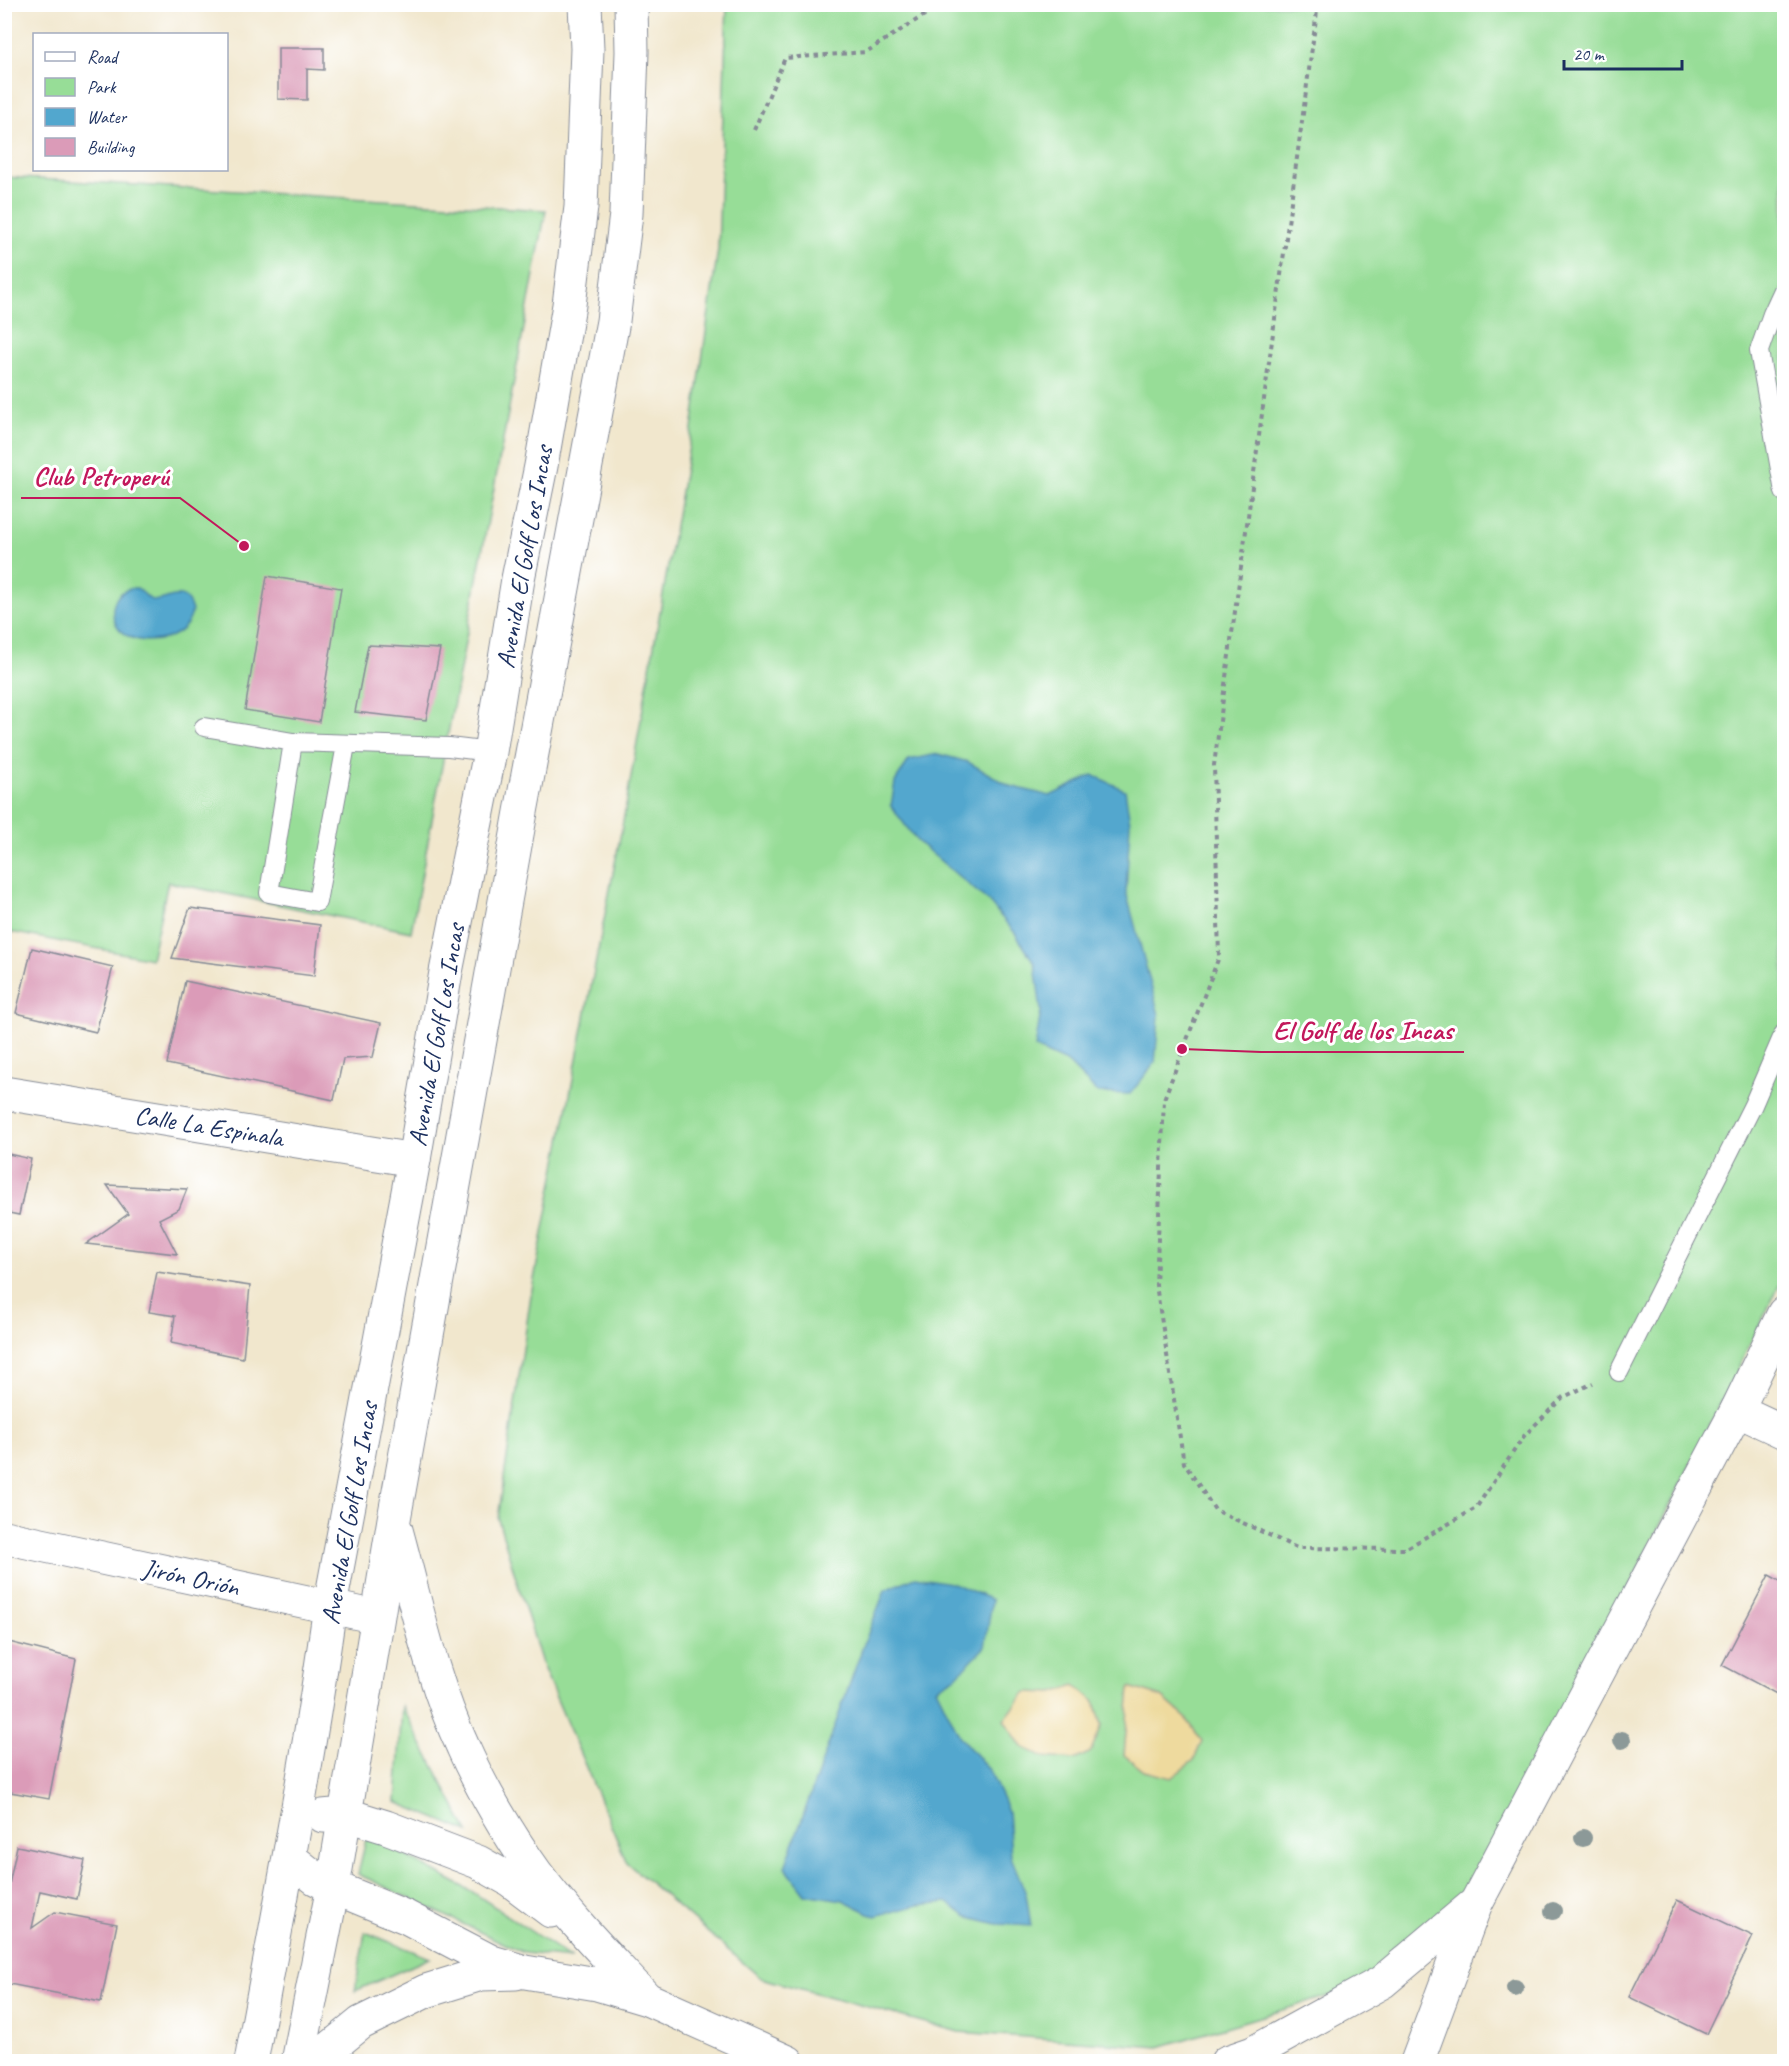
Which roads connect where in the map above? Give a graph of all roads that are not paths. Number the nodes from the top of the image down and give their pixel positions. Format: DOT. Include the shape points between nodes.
graph roads {
  1 [pos="585,4"];
  2 [pos="631,4"];
  3 [pos="1785,288"];
  4 [pos="1785,492"];
  5 [pos="204,728"];
  6 [pos="293,742"];
  7 [pos="346,745"];
  8 [pos="490,752"];
  9 [pos="1785,1034"];
  10 [pos="4,1093"];
  11 [pos="414,1160"];
  12 [pos="1785,1312"];
  13 [pos="1619,1372"];
  14 [pos="1737,1410"];
  15 [pos="1785,1432"];
  16 [pos="394,1519"];
  17 [pos="4,1537"];
  18 [pos="330,1606"];
  19 [pos="377,1617"];
  20 [pos="430,1658"];
  21 [pos="344,1814"];
  22 [pos="292,1841"];
  23 [pos="333,1887"];
  24 [pos="1476,1902"];
  25 [pos="594,1942"];
  26 [pos="525,1972"];
  27 [pos="647,1999"];
  28 [pos="251,2061"];
  29 [pos="298,2061"];
  30 [pos="313,2061"];
  31 [pos="788,2061"];
  32 [pos="1227,2061"];
  33 [pos="1417,2061"];
  1 -- 8 [label="street, Avenida El Golf Los Incas" via="581,207 569,305"];
  2 -- 16 [label="street, Avenida El Golf Los Incas" via="626,214 613,321"];
  3 -- 4 [label="lane" via="1759,351"];
  5 -- 6 [label="lane"];
  6 -- 7 [label="lane"];
  6 -- 7 [label="lane" via="269,893 317,902"];
  7 -- 8 [label="lane" via="449,747"];
  8 -- 11 [label="street, Avenida El Golf Los Incas"];
  9 -- 13 [label="lane"];
  10 -- 11 [label="street, Calle La Espinala"];
  11 -- 18 [label="street, Avenida El Golf Los Incas"];
  12 -- 14 [label="street"];
  14 -- 15 [label="street"];
  14 -- 24 [label="street"];
  16 -- 19 [label="street, Avenida El Golf Los Incas"];
  16 -- 20 [label="street"];
  17 -- 18 [label="street, Jirón Orión"];
  18 -- 19 [label="street, Jirón Orión"];
  18 -- 22 [label="street, Avenida El Golf Los Incas"];
  19 -- 20 [label="street, Jirón Orión" via="404,1626"];
  19 -- 21 [label="street, Avenida El Golf Los Incas"];
  20 -- 25 [label="street" via="463,1747 498,1813 537,1875"];
  21 -- 22 [label="street" via="320,1817"];
  21 -- 23 [label="street, Avenida El Golf Los Incas"];
  21 -- 25 [label="street" via="478,1862 510,1880"];
  22 -- 23 [label="street" via="315,1878"];
  22 -- 28 [label="street, Avenida El Golf Los Incas"];
  23 -- 26 [label="street" via="406,1917 492,1962"];
  23 -- 29 [label="street, Avenida El Golf Los Incas"];
  24 -- 32 [label="street" via="1382,1983 1253,2053"];
  24 -- 33 [label="street"];
  25 -- 27 [label="street"];
  26 -- 27 [label="street" via="575,1979"];
  26 -- 30 [label="street" via="481,1974 426,1991 362,2023"];
  27 -- 31 [label="street"];
}
